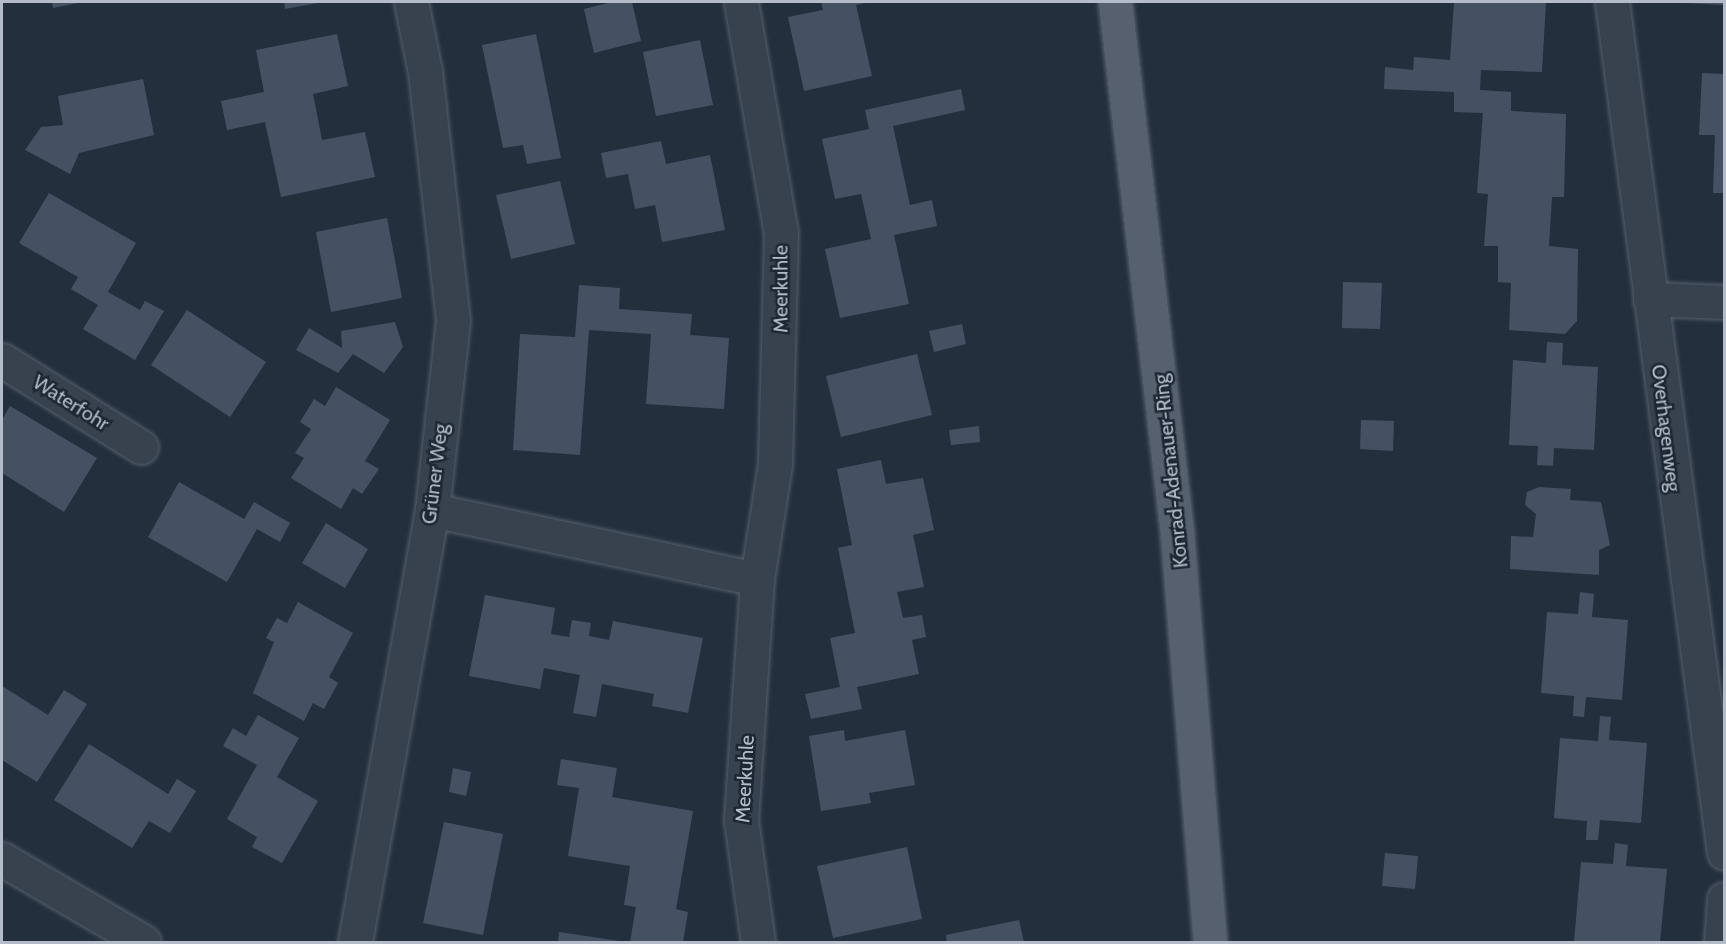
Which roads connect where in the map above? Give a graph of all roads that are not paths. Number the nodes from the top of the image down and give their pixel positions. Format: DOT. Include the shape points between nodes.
graph roads {
  1 [pos="411,2"];
  2 [pos="741,2"];
  3 [pos="1115,2"];
  4 [pos="1611,2"];
  5 [pos="1650,299"];
  6 [pos="1725,302"];
  7 [pos="2,360"];
  8 [pos="141,447"];
  9 [pos="432,510"];
  10 [pos="757,579"];
  11 [pos="1725,853"];
  12 [pos="2,859"];
  13 [pos="1725,899"];
  14 [pos="144,942"];
  15 [pos="354,942"];
  16 [pos="758,942"];
  17 [pos="1210,942"];
  18 [pos="1721,942"];
  1 -- 9 [label="street, Grüner Weg" via="425,72 453,321"];
  2 -- 10 [label="street, Meerkuhle" via="781,233 775,464"];
  3 -- 17 [label="main road, Konrad-Adenauer-Ring" via="1176,522"];
  4 -- 5 [label="street, Overhagenweg"];
  5 -- 6 [label="street"];
  5 -- 11 [label="street, Overhagenweg"];
  7 -- 8 [label="street, Waterfohr"];
  9 -- 10 [label="street"];
  9 -- 15 [label="street, Grüner Weg"];
  10 -- 16 [label="street, Meerkuhle" via="741,820"];
  12 -- 14 [label="street"];
  13 -- 18 [label="street"];
}
